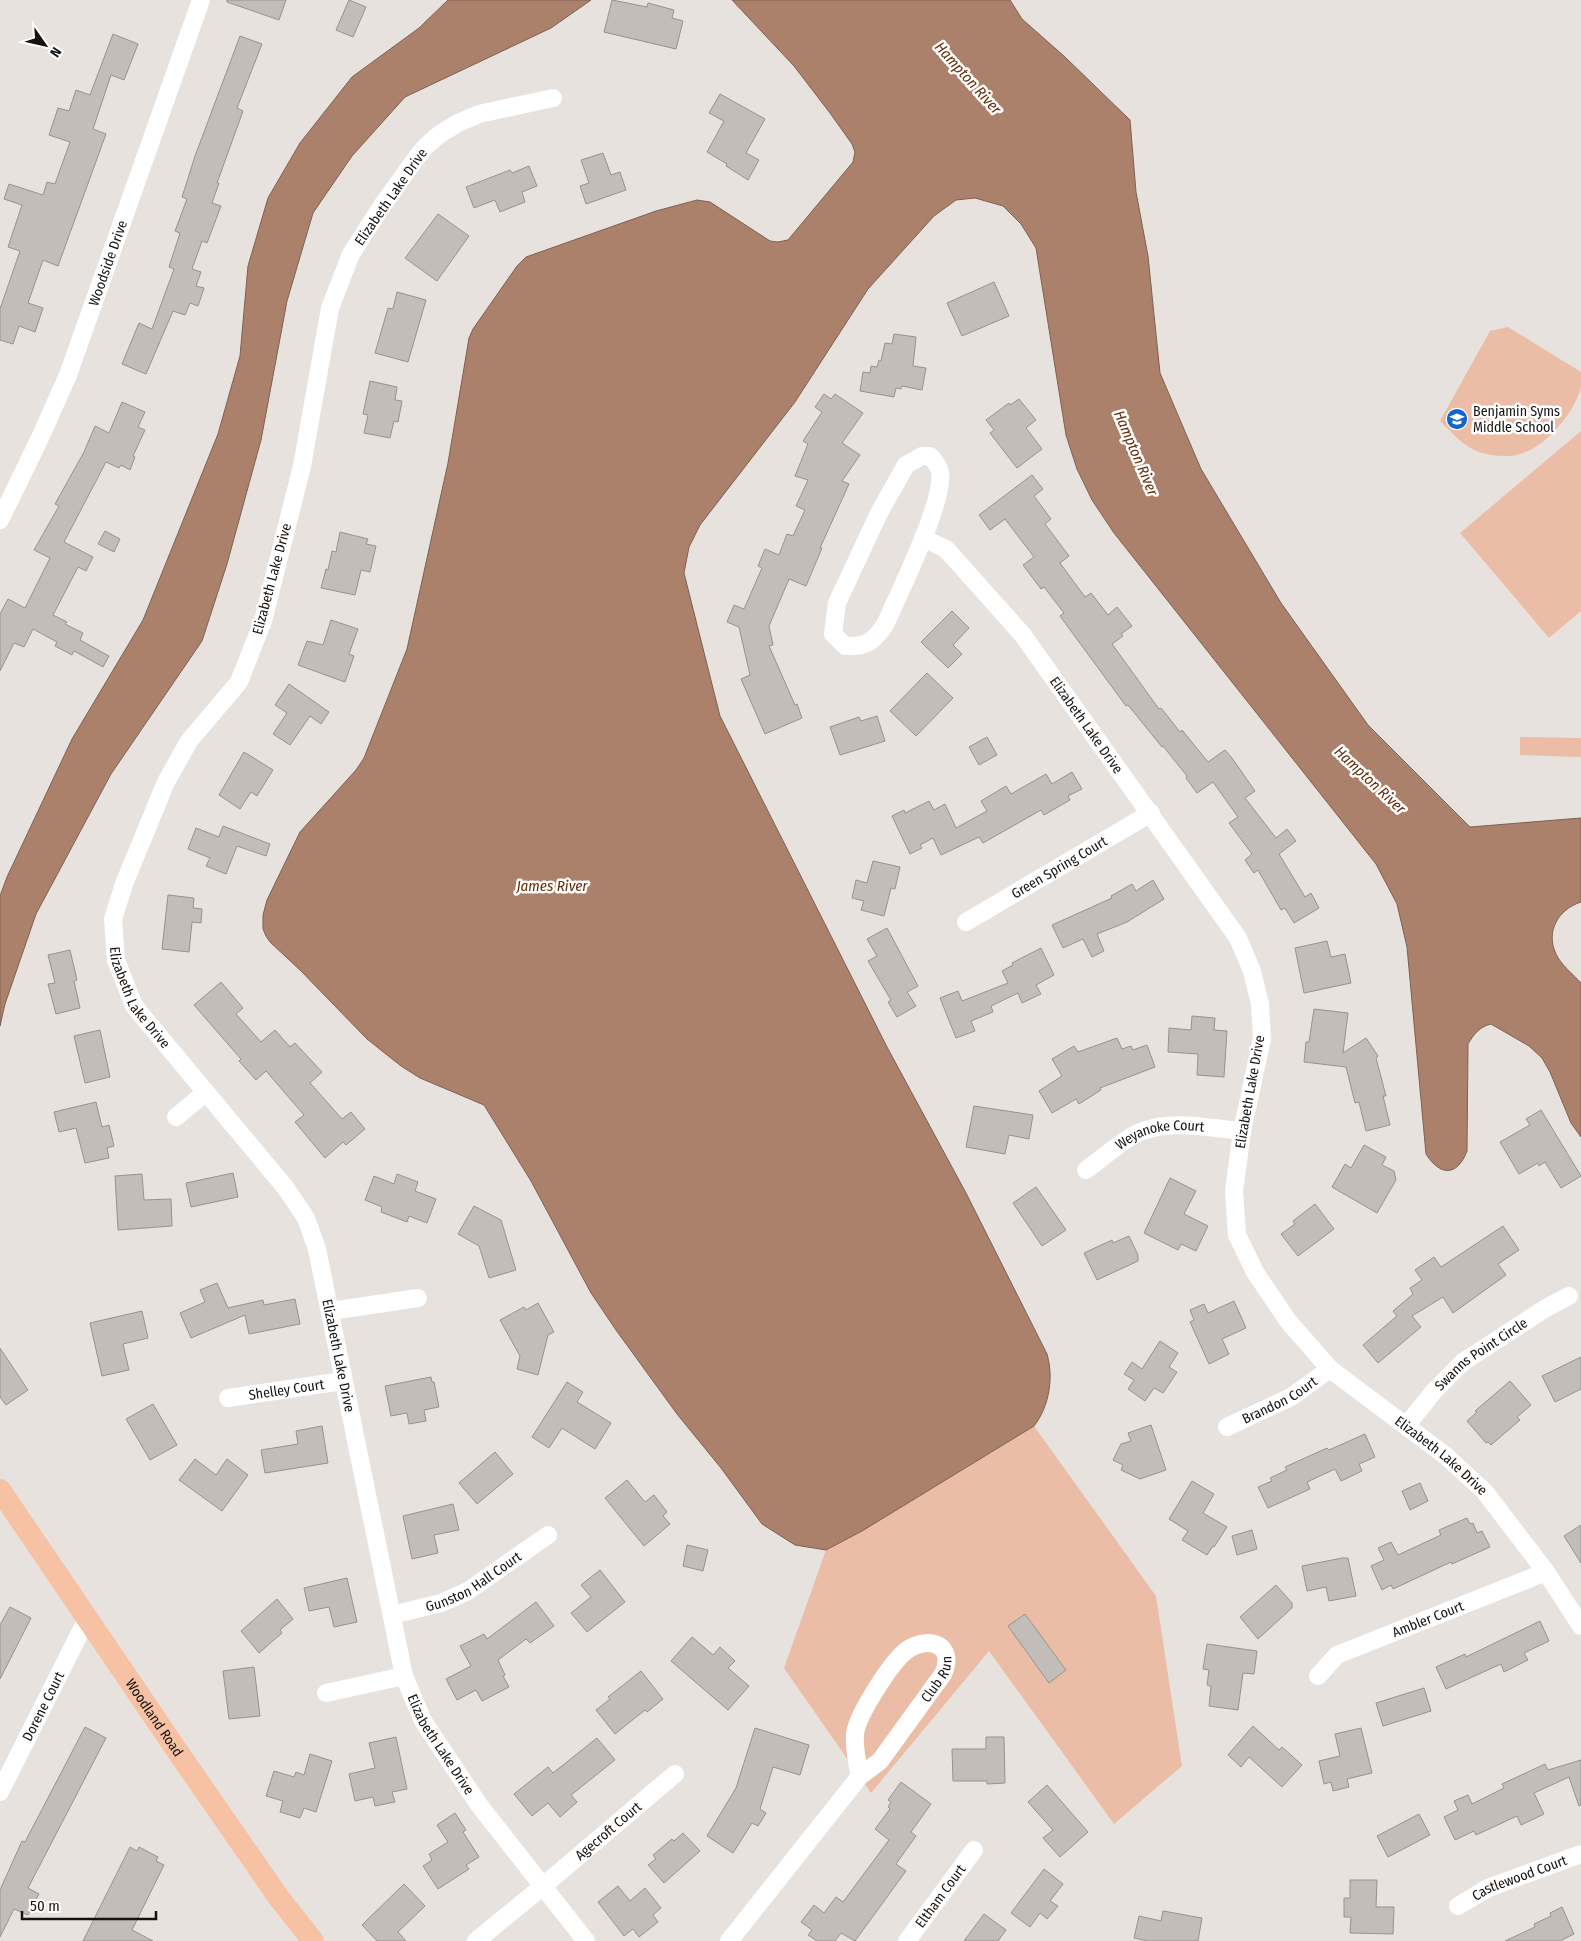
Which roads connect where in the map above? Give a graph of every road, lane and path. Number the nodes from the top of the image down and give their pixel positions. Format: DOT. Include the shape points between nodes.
graph roads {
  1 [pos="201,0"];
  2 [pos="553,98"];
  3 [pos="0,520"];
  4 [pos="923,538"];
  5 [pos="1151,813"];
  6 [pos="966,922"];
  7 [pos="205,1093"];
  8 [pos="176,1116"];
  9 [pos="1242,1131"];
  10 [pos="1086,1170"];
  11 [pos="1568,1296"];
  12 [pos="418,1298"];
  13 [pos="331,1311"];
  14 [pos="1330,1369"];
  15 [pos="343,1381"];
  16 [pos="228,1398"];
  17 [pos="1406,1426"];
  18 [pos="1227,1428"];
  19 [pos="0,1490"];
  20 [pos="548,1534"];
  21 [pos="1546,1572"];
  22 [pos="392,1615"];
  23 [pos="87,1620"];
  24 [pos="1581,1626"];
  25 [pos="404,1676"];
  26 [pos="1318,1676"];
  27 [pos="326,1693"];
  28 [pos="675,1774"];
  29 [pos="860,1776"];
  30 [pos="0,1792"];
  31 [pos="974,1850"];
  32 [pos="1581,1854"];
  33 [pos="542,1887"];
  34 [pos="1458,1906"];
  35 [pos="314,1941"];
  36 [pos="476,1941"];
  37 [pos="586,1941"];
  38 [pos="729,1941"];
  39 [pos="907,1941"];
  1 -- 3 [label="street, Woodside Drive" via="68,375"];
  2 -- 7 [label="street, Elizabeth Lake Drive" via="479,114 458,123 427,144 351,254 330,308 302,466 263,620 239,682 189,741 166,782 124,884 113,919 116,960 134,1006"];
  4 -- 4 [label="street" via="885,626 875,639 860,646 845,646 833,634 837,602 879,513 906,465 922,456 930,456 940,472 939,486"];
  4 -- 5 [label="street, Elizabeth Lake Drive" via="946,549 1022,634"];
  5 -- 6 [label="street, Green Spring Court"];
  5 -- 9 [label="street, Elizabeth Lake Drive" via="1238,938 1252,971 1260,1004 1262,1039"];
  7 -- 8 [label="street"];
  7 -- 13 [label="street, Elizabeth Lake Drive" via="285,1187 306,1218 318,1249"];
  9 -- 10 [label="street, Weyanoke Court" via="1162,1126 1138,1133"];
  9 -- 14 [label="street, Elizabeth Lake Drive" via="1234,1191 1237,1235 1255,1272 1288,1321"];
  11 -- 17 [label="street, Swanns Point Circle" via="1463,1362 1434,1390"];
  12 -- 13 [label="street"];
  13 -- 15 [label="street, Elizabeth Lake Drive"];
  14 -- 17 [label="street, Elizabeth Lake Drive"];
  14 -- 18 [label="street, Brandon Court" via="1291,1397"];
  15 -- 16 [label="street, Shelley Court"];
  15 -- 22 [label="street, Elizabeth Lake Drive"];
  17 -- 21 [label="street, Elizabeth Lake Drive" via="1446,1456 1485,1492"];
  19 -- 23 [label="main road, Woodland Road"];
  20 -- 22 [label="street, Gunston Hall Court" via="468,1591 441,1604"];
  21 -- 24 [label="street, Elizabeth Lake Drive"];
  21 -- 26 [label="street, Ambler Court" via="1337,1654"];
  22 -- 25 [label="street, Elizabeth Lake Drive"];
  23 -- 30 [label="street, Dorene Court"];
  23 -- 35 [label="main road, Woodland Road" via="279,1898"];
  25 -- 27 [label="street"];
  25 -- 33 [label="street, Elizabeth Lake Drive" via="423,1721 479,1805"];
  28 -- 33 [label="street, Agecroft Court"];
  29 -- 29 [label="street, Club Run" via="880,1761 943,1674 947,1654 934,1643 907,1650 872,1696 855,1733"];
  29 -- 38 [label="street, Club Run"];
  31 -- 39 [label="street, Eltham Court"];
  32 -- 34 [label="street, Castlewood Court" via="1488,1888"];
  33 -- 36 [label="street, Agecroft Court"];
  33 -- 37 [label="street, Elizabeth Lake Drive"];
}
